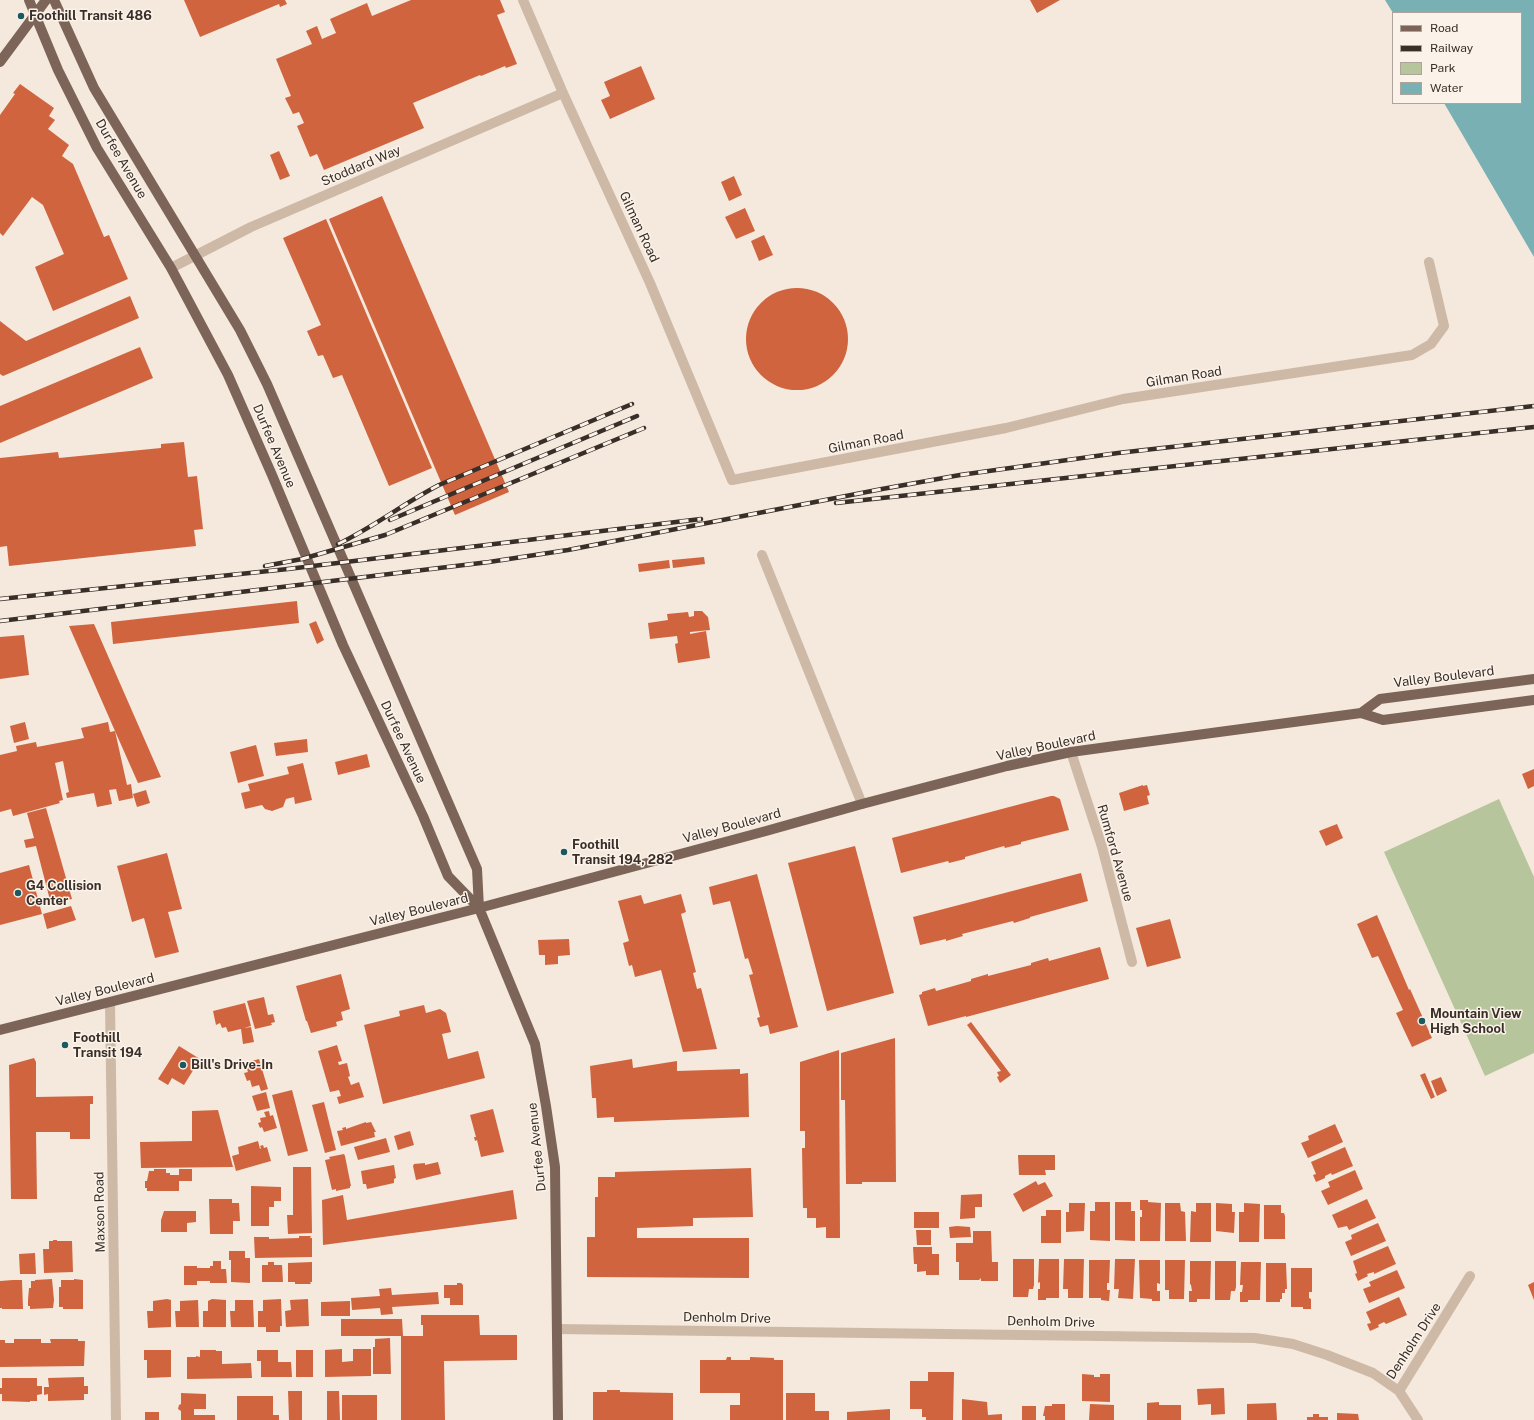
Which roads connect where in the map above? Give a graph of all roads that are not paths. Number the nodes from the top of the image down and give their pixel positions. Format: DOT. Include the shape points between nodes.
graph roads {
  1 [pos="29,0"];
  2 [pos="46,0"];
  3 [pos="54,0"];
  4 [pos="523,0"];
  5 [pos="35,14"];
  6 [pos="0,62"];
  7 [pos="563,93"];
  8 [pos="195,256"];
  9 [pos="1430,262"];
  10 [pos="171,268"];
  11 [pos="762,555"];
  12 [pos="1534,679"];
  13 [pos="1534,700"];
  14 [pos="1361,713"];
  15 [pos="1071,752"];
  16 [pos="862,804"];
  17 [pos="479,908"];
  18 [pos="1132,962"];
  19 [pos="110,1003"];
  20 [pos="0,1030"];
  21 [pos="1470,1276"];
  22 [pos="557,1329"];
  23 [pos="1399,1391"];
  24 [pos="116,1420"];
  25 [pos="558,1420"];
  26 [pos="1418,1420"];
  1 -- 5 [label="main road, Durfee Avenue"];
  2 -- 5 [label="main road"];
  3 -- 8 [label="main road, Durfee Avenue" via="94,88"];
  4 -- 7 [label="street, Gilman Road"];
  5 -- 6 [label="main road"];
  5 -- 10 [label="main road, Durfee Avenue" via="58,70 98,148"];
  7 -- 8 [label="street, Stoddard Way" via="250,227"];
  7 -- 9 [label="street, Gilman Road" via="650,283 732,480 1006,428 1123,399 1412,355 1431,344 1444,326"];
  8 -- 10 [label="street, Stoddard Way"];
  8 -- 17 [label="main road, Durfee Avenue" via="240,330 273,398 477,869"];
  10 -- 17 [label="main road, Durfee Avenue" via="228,375 344,645 448,876"];
  11 -- 16 [label="street"];
  12 -- 14 [label="main road, Valley Boulevard" via="1380,699"];
  13 -- 14 [label="main road, Valley Boulevard" via="1383,720"];
  14 -- 15 [label="main road, Valley Boulevard"];
  15 -- 16 [label="main road, Valley Boulevard"];
  15 -- 18 [label="street, Rumford Avenue" via="1102,847"];
  16 -- 17 [label="main road, Valley Boulevard"];
  17 -- 19 [label="main road, Valley Boulevard"];
  17 -- 22 [label="main road, Durfee Avenue" via="535,1044 555,1167"];
  19 -- 20 [label="main road, Valley Boulevard"];
  19 -- 24 [label="street, Maxson Road"];
  21 -- 23 [label="street, Denholm Drive"];
  22 -- 23 [label="street, Denholm Drive" via="1255,1338 1293,1344 1327,1355 1373,1373"];
  22 -- 25 [label="main road, Durfee Avenue"];
  23 -- 26 [label="street"];
}
